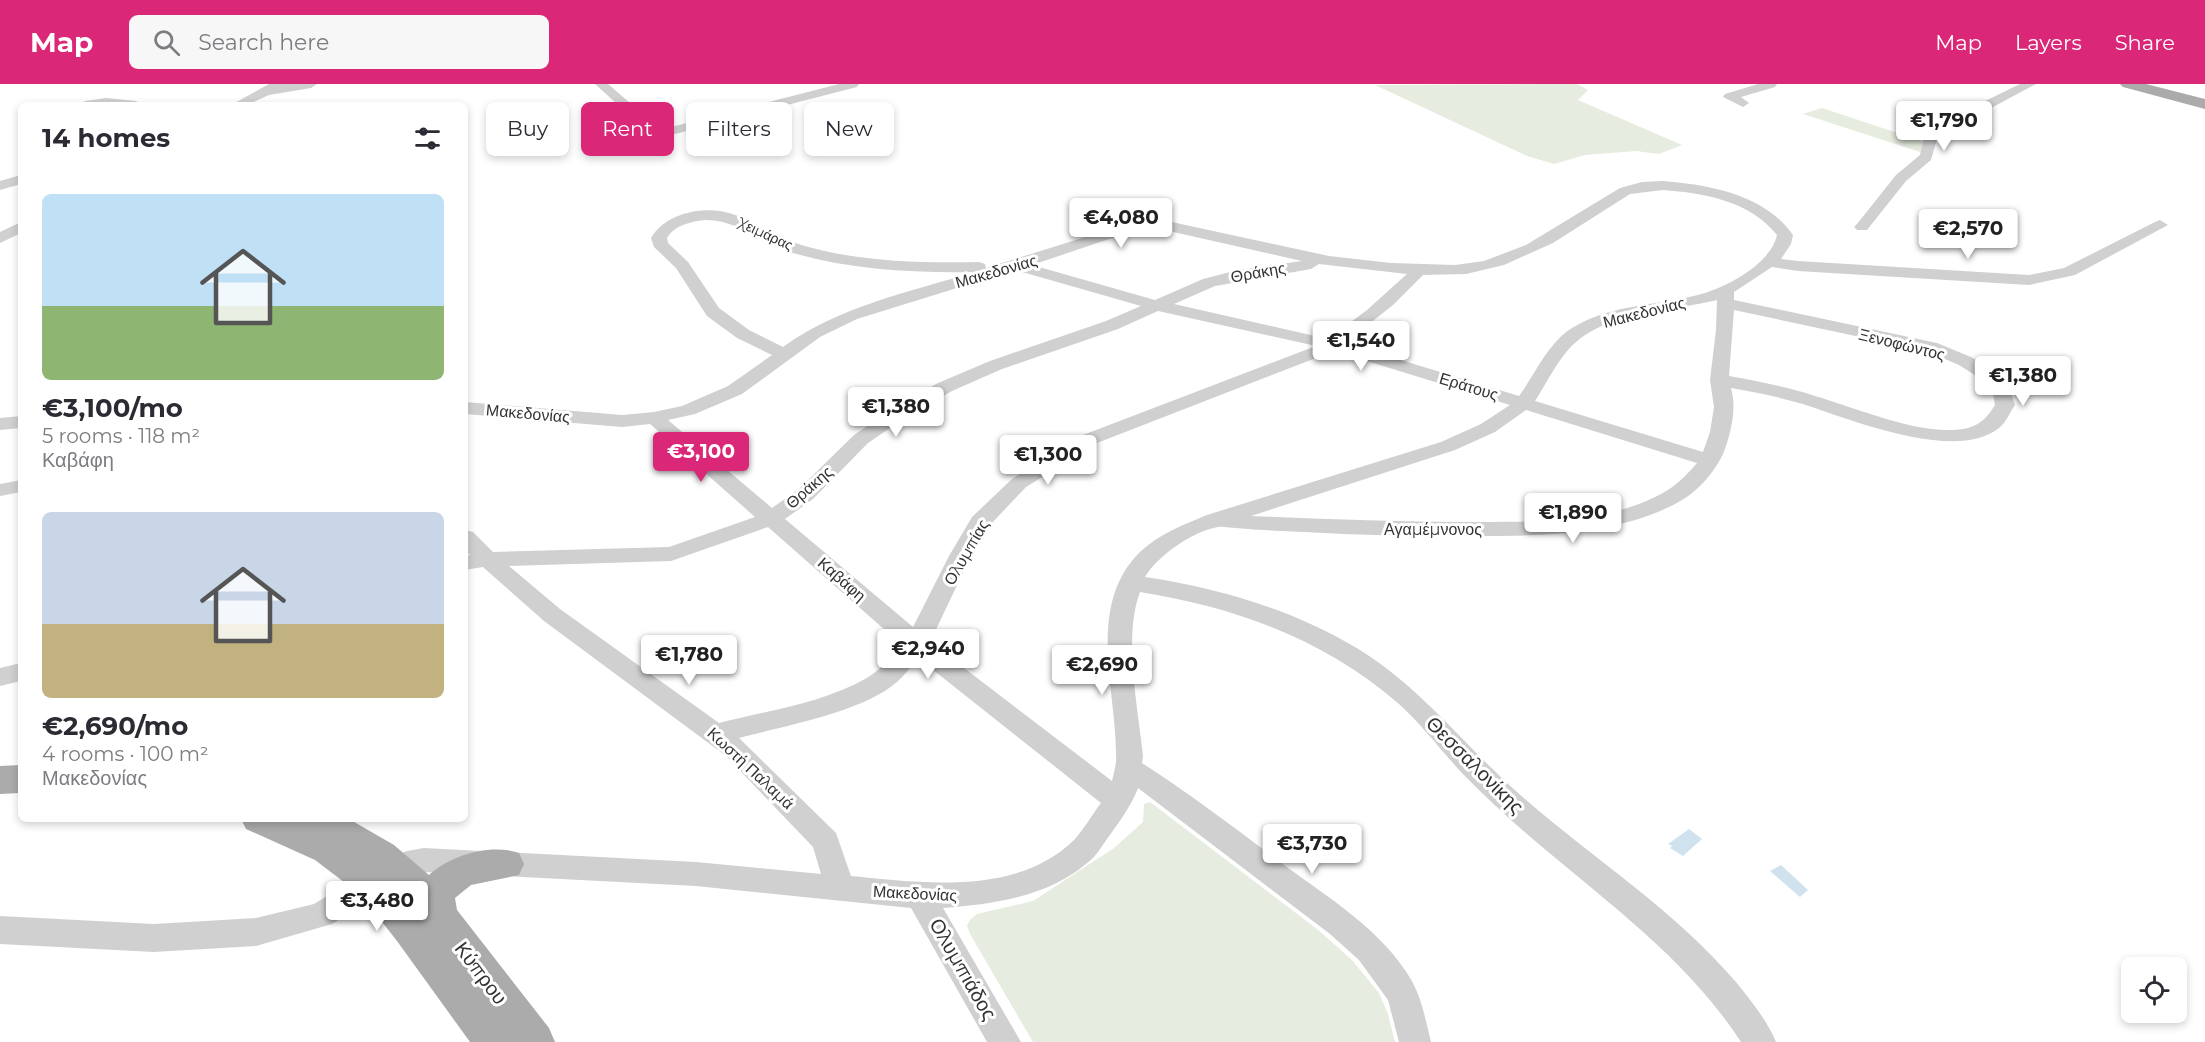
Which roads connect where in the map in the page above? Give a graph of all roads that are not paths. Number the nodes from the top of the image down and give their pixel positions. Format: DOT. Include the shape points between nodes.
graph roads {
  1 [pos="277,84"];
  2 [pos="311,84"];
  3 [pos="601,84"];
  4 [pos="853,84"];
  5 [pos="1771,84"];
  6 [pos="2030,84"];
  7 [pos="2128,84"];
  8 [pos="266,92"];
  9 [pos="244,102"];
  10 [pos="1743,103"];
  11 [pos="2205,104"];
  12 [pos="18,180"];
  13 [pos="0,186"];
  14 [pos="2160,225"];
  15 [pos="1862,227"];
  16 [pos="18,229"];
  17 [pos="0,238"];
  18 [pos="1332,261"];
  19 [pos="1770,262"];
  20 [pos="1018,265"];
  21 [pos="1418,270"];
  22 [pos="1725,296"];
  23 [pos="1156,305"];
  24 [pos="1333,345"];
  25 [pos="784,354"];
  26 [pos="1719,380"];
  27 [pos="1523,403"];
  28 [pos="468,408"];
  29 [pos="654,418"];
  30 [pos="18,422"];
  31 [pos="0,424"];
  32 [pos="1710,460"];
  33 [pos="18,487"];
  34 [pos="0,490"];
  35 [pos="772,518"];
  36 [pos="1215,520"];
  37 [pos="468,544"];
  38 [pos="476,561"];
  39 [pos="1131,583"];
  40 [pos="917,644"];
  41 [pos="18,673"];
  42 [pos="0,677"];
  43 [pos="717,734"];
  44 [pos="1128,768"];
  45 [pos="18,779"];
  46 [pos="0,780"];
  47 [pos="0,796"];
  48 [pos="18,796"];
  49 [pos="1118,801"];
  50 [pos="266,822"];
  51 [pos="321,822"];
  52 [pos="506,864"];
  53 [pos="385,876"];
  54 [pos="839,887"];
  55 [pos="920,896"];
  56 [pos="438,915"];
  57 [pos="0,930"];
  58 [pos="495,1042"];
  59 [pos="534,1042"];
  60 [pos="1005,1042"];
  61 [pos="1415,1042"];
  62 [pos="1760,1042"];
  1 -- 8 [label="street"];
  2 -- 8 [label="street"];
  3 -- 4 [label="street" via="655,131 671,131"];
  5 -- 10 [label="street" via="1729,97"];
  6 -- 15 [label="street" via="1989,104 1981,114 1940,127 1931,138 1926,157 1901,178"];
  7 -- 11 [label="main road"];
  8 -- 9 [label="street"];
  12 -- 13 [label="street"];
  14 -- 19 [label="street" via="2069,272 2029,280"];
  16 -- 17 [label="street"];
  18 -- 20 [label="street, Μακεδονίας" via="1135,219 1103,237"];
  18 -- 21 [label="street, Μακεδονίας"];
  18 -- 23 [label="street, Θράκης" via="1224,278"];
  19 -- 21 [label="street, Μακεδονίας" via="1781,251 1785,239 1772,219 1741,202 1715,194 1656,185 1625,191 1559,232 1496,263 1467,269"];
  19 -- 22 [label="street, Μακεδονίας"];
  20 -- 23 [label="street, Εράτους"];
  20 -- 25 [label="street, Μακεδονίας" via="851,315 814,333"];
  20 -- 25 [label="street, Χειμάρας" via="919,267 855,262 784,245 718,215 687,219 664,230 660,244 682,265 713,312 743,334"];
  21 -- 24 [label="street, Ολυμπίας"];
  22 -- 26 [label="street, Αγαμέμνονος"];
  22 -- 26 [label="street, Ξενοφώντος" via="1931,347 1986,375 2000,390 2005,405 1996,423 1985,430 1966,435 1936,435 1884,424 1783,393"];
  22 -- 27 [label="street, Μακεδονίας" via="1614,316 1575,334 1556,351"];
  23 -- 24 [label="street, Εράτους"];
  23 -- 35 [label="street, Θράκης" via="1112,325 996,364 917,402 861,439 806,494"];
  24 -- 27 [label="street, Εράτους"];
  24 -- 40 [label="street, Ολυμπίας" via="1090,439 1019,483 980,522"];
  25 -- 29 [label="street, Μακεδονίας" via="722,398"];
  26 -- 32 [label="street, Αγαμέμνονος" via="1724,395 1723,420"];
  27 -- 32 [label="street, Εράτους"];
  27 -- 36 [label="street, Μακεδονίας" via="1499,421 1460,441"];
  28 -- 29 [label="street, Μακεδονίας" via="614,420"];
  29 -- 35 [label="street, Καβάφη"];
  30 -- 31 [label="street"];
  32 -- 36 [label="street, Αγαμέμνονος" via="1695,481 1666,500 1625,515 1563,526 1393,530"];
  33 -- 34 [label="street"];
  35 -- 38 [label="street, Θράκης" via="671,554"];
  35 -- 40 [label="street, Καβάφη"];
  36 -- 39 [label="street, Μακεδονίας" via="1155,550"];
  37 -- 38 [label="street, Κωστή Παλαμά"];
  38 -- 43 [label="street, Κωστή Παλαμά"];
  39 -- 44 [label="street, Μακεδονίας" via="1119,635"];
  39 -- 62 [label="street, Θεσσαλονίκης" via="1186,592 1269,616 1325,642 1388,681 1509,801 1616,890 1709,975 1733,1001"];
  40 -- 43 [label="street, Ολυμπίας" via="888,676 859,694"];
  40 -- 49 [label="street, Καβάφη"];
  41 -- 42 [label="street"];
  43 -- 54 [label="street, Κωστή Παλαμά" via="826,841"];
  44 -- 49 [label="street, Μακεδονίας"];
  44 -- 61 [label="street" via="1168,794 1370,950 1400,991"];
  45 -- 46 [label="main road"];
  47 -- 48 [label="main road"];
  49 -- 55 [label="street, Μακεδονίας" via="1084,848 1042,877 989,892"];
  50 -- 53 [label="main road, Κύπρου"];
  51 -- 53 [label="main road, Κύπρου" via="362,841"];
  52 -- 53 [label="street, Μακεδονίας" via="424,860 407,863"];
  52 -- 54 [label="street, Μακεδονίας" via="696,874"];
  52 -- 56 [label="main road" via="451,877 436,895"];
  53 -- 56 [label="main road, Κύπρου"];
  53 -- 57 [label="street, Μακεδονίας" via="321,915 256,932 154,938"];
  53 -- 58 [label="main road, Κύπρου" via="411,929"];
  54 -- 55 [label="street, Μακεδονίας"];
  55 -- 60 [label="street, Ολυμπιάδος"];
  56 -- 59 [label="main road, Κύπρου"];
}
